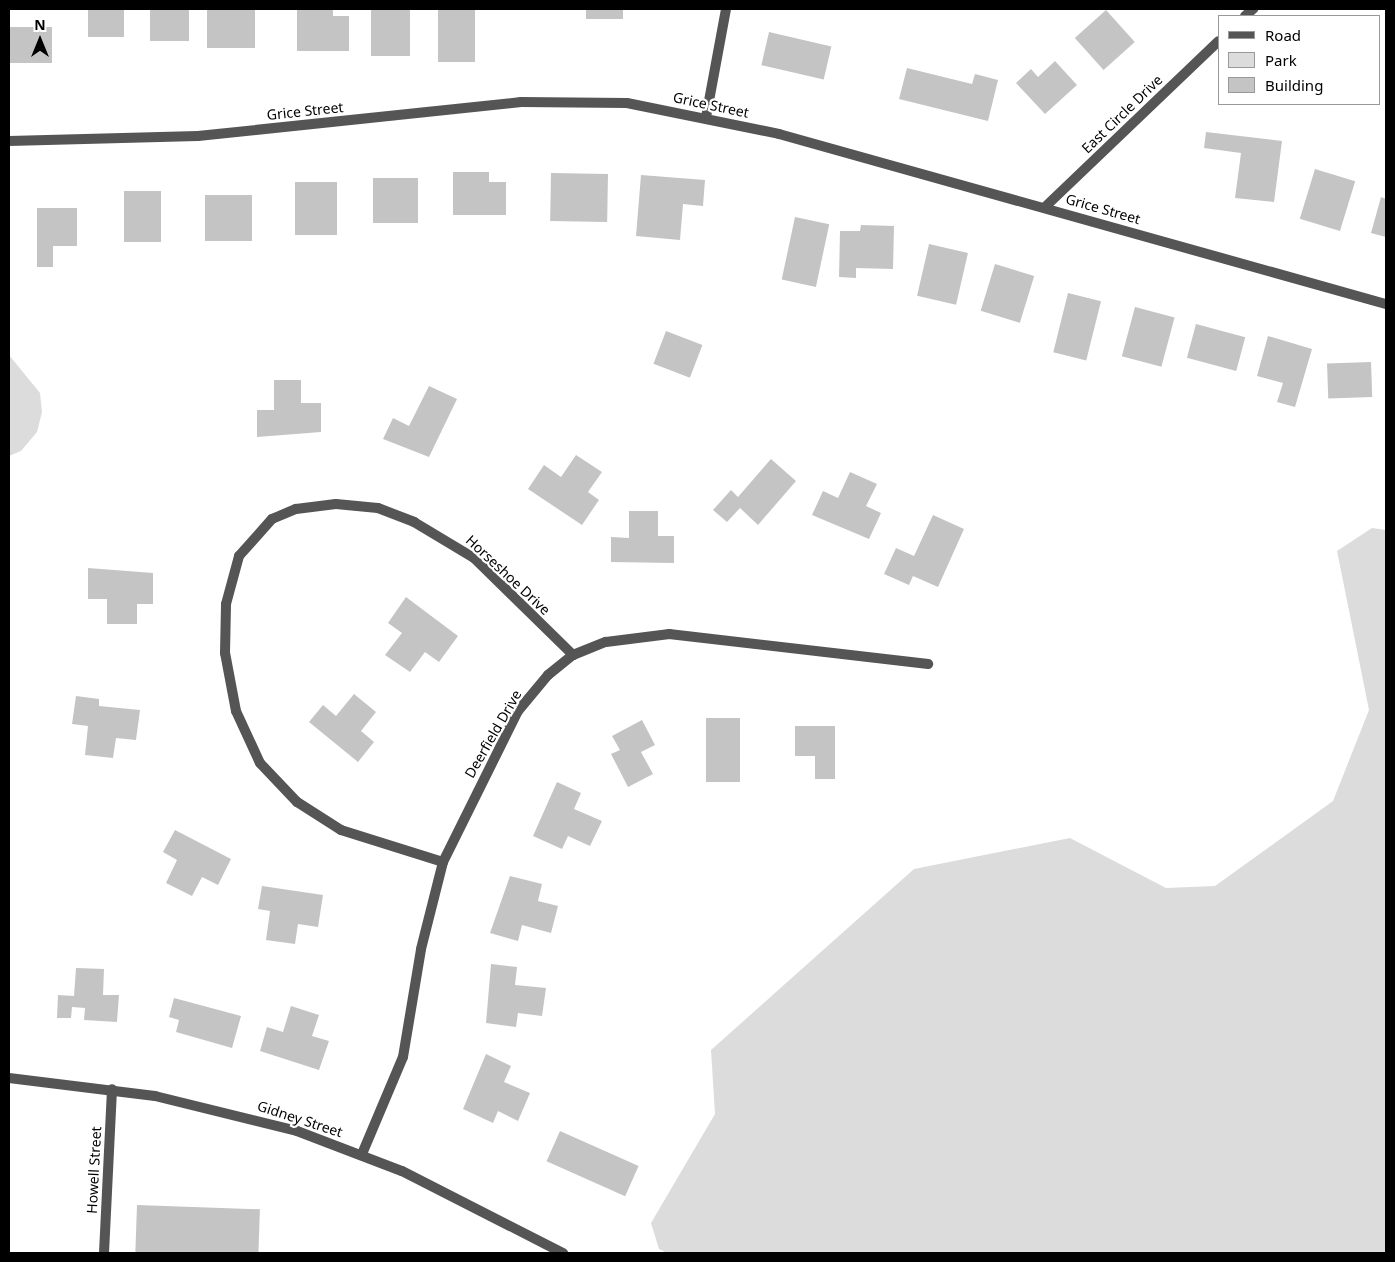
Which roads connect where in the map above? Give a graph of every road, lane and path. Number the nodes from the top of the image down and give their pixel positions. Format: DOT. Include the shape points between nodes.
graph roads {
  1 [pos="726,9"];
  2 [pos="1218,42"];
  3 [pos="706,117"];
  4 [pos="9,141"];
  5 [pos="1045,207"];
  6 [pos="1386,304"];
  7 [pos="573,655"];
  8 [pos="928,664"];
  9 [pos="443,862"];
  10 [pos="9,1078"];
  11 [pos="112,1089"];
  12 [pos="362,1154"];
  13 [pos="104,1253"];
  14 [pos="563,1253"];
  1 -- 3 [label="street"];
  2 -- 5 [label="street, East Circle Drive"];
  3 -- 4 [label="street, Grice Street" via="627,103 561,100 198,136"];
  3 -- 5 [label="street, Grice Street"];
  5 -- 6 [label="street, Grice Street"];
  7 -- 8 [label="street, Deerfield Drive" via="630,637 676,634"];
  7 -- 9 [label="street, Deerfield Drive" via="548,674 518,711"];
  7 -- 9 [label="street, Horseshoe Drive" via="474,558 414,522 378,508 336,504 296,509 272,519 239,556 226,604 225,653 236,711 260,763 298,802 342,830"];
  9 -- 12 [label="street, Deerfield Drive" via="421,949 403,1057"];
  10 -- 11 [label="street, Gidney Street"];
  11 -- 12 [label="street, Gidney Street" via="249,1117"];
  11 -- 13 [label="street, Howell Street"];
  12 -- 14 [label="street, Gidney Street"];
}
